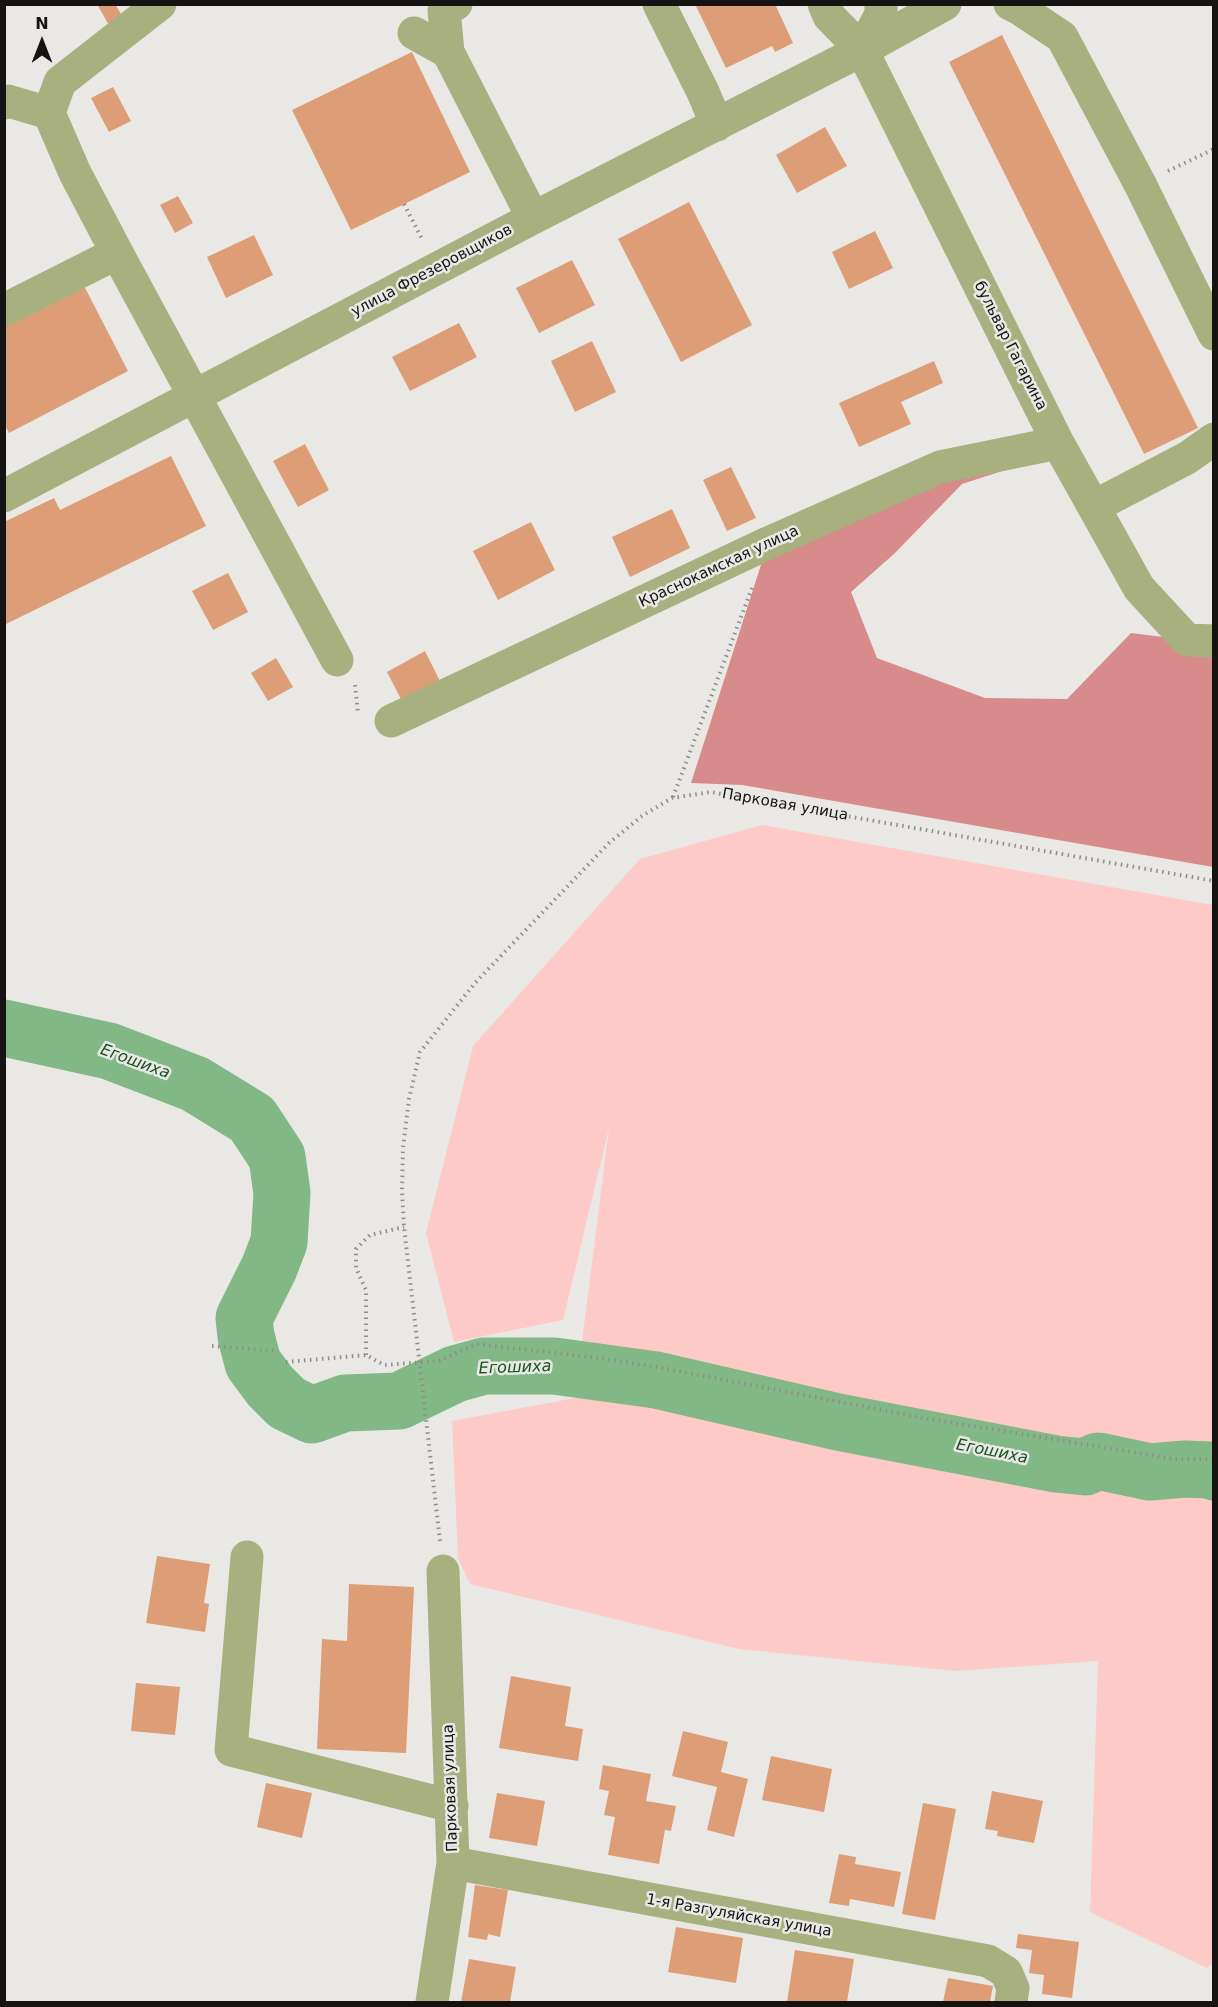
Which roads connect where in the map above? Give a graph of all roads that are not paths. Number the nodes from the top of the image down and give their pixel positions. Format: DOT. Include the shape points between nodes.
graph roads {
  1 [pos="160,4"];
  2 [pos="456,4"];
  3 [pos="659,4"];
  4 [pos="824,4"];
  5 [pos="945,4"];
  6 [pos="1010,4"];
  7 [pos="881,9"];
  8 [pos="414,33"];
  9 [pos="862,50"];
  10 [pos="448,51"];
  11 [pos="6,102"];
  12 [pos="49,113"];
  13 [pos="717,125"];
  14 [pos="533,218"];
  15 [pos="117,253"];
  16 [pos="4,310"];
  17 [pos="1214,334"];
  18 [pos="193,397"];
  19 [pos="1214,439"];
  20 [pos="1058,443"];
  21 [pos="4,496"];
  22 [pos="1095,506"];
  23 [pos="1214,640"];
  24 [pos="337,660"];
  25 [pos="391,721"];
  26 [pos="248,1557"];
  27 [pos="443,1571"];
  28 [pos="452,1806"];
  29 [pos="453,1863"];
  30 [pos="1012,1995"];
  31 [pos="432,2002"];
  1 -- 12 [label="street" via="60,82"];
  2 -- 10 [label="street" via="444,10"];
  3 -- 13 [label="street"];
  4 -- 9 [label="street, бульвар Гагарина" via="829,16"];
  5 -- 9 [label="street, улица Фрезеровщиков"];
  6 -- 17 [label="street" via="1062,37"];
  7 -- 9 [label="street"];
  8 -- 10 [label="street"];
  9 -- 13 [label="street, улица Фрезеровщиков"];
  9 -- 20 [label="street, бульвар Гагарина"];
  10 -- 14 [label="street"];
  11 -- 12 [label="street"];
  12 -- 15 [label="street"];
  13 -- 14 [label="street, улица Фрезеровщиков"];
  14 -- 18 [label="street, улица Фрезеровщиков"];
  15 -- 16 [label="street"];
  15 -- 18 [label="street"];
  18 -- 21 [label="street, улица Фрезеровщиков"];
  18 -- 24 [label="street"];
  19 -- 22 [label="street" via="1187,458"];
  20 -- 22 [label="street, бульвар Гагарина"];
  20 -- 25 [label="street, Краснокамская улица" via="940,467 768,543"];
  22 -- 23 [label="street, бульвар Гагарина" via="1139,588 1187,640"];
  26 -- 28 [label="street" via="231,1750"];
  27 -- 28 [label="street, Парковая улица"];
  28 -- 29 [label="street, Парковая улица"];
  29 -- 30 [label="street, 1-я Разгуляйская улица" via="988,1961 1006,1971"];
  29 -- 31 [label="street, Парковая улица"];
}
